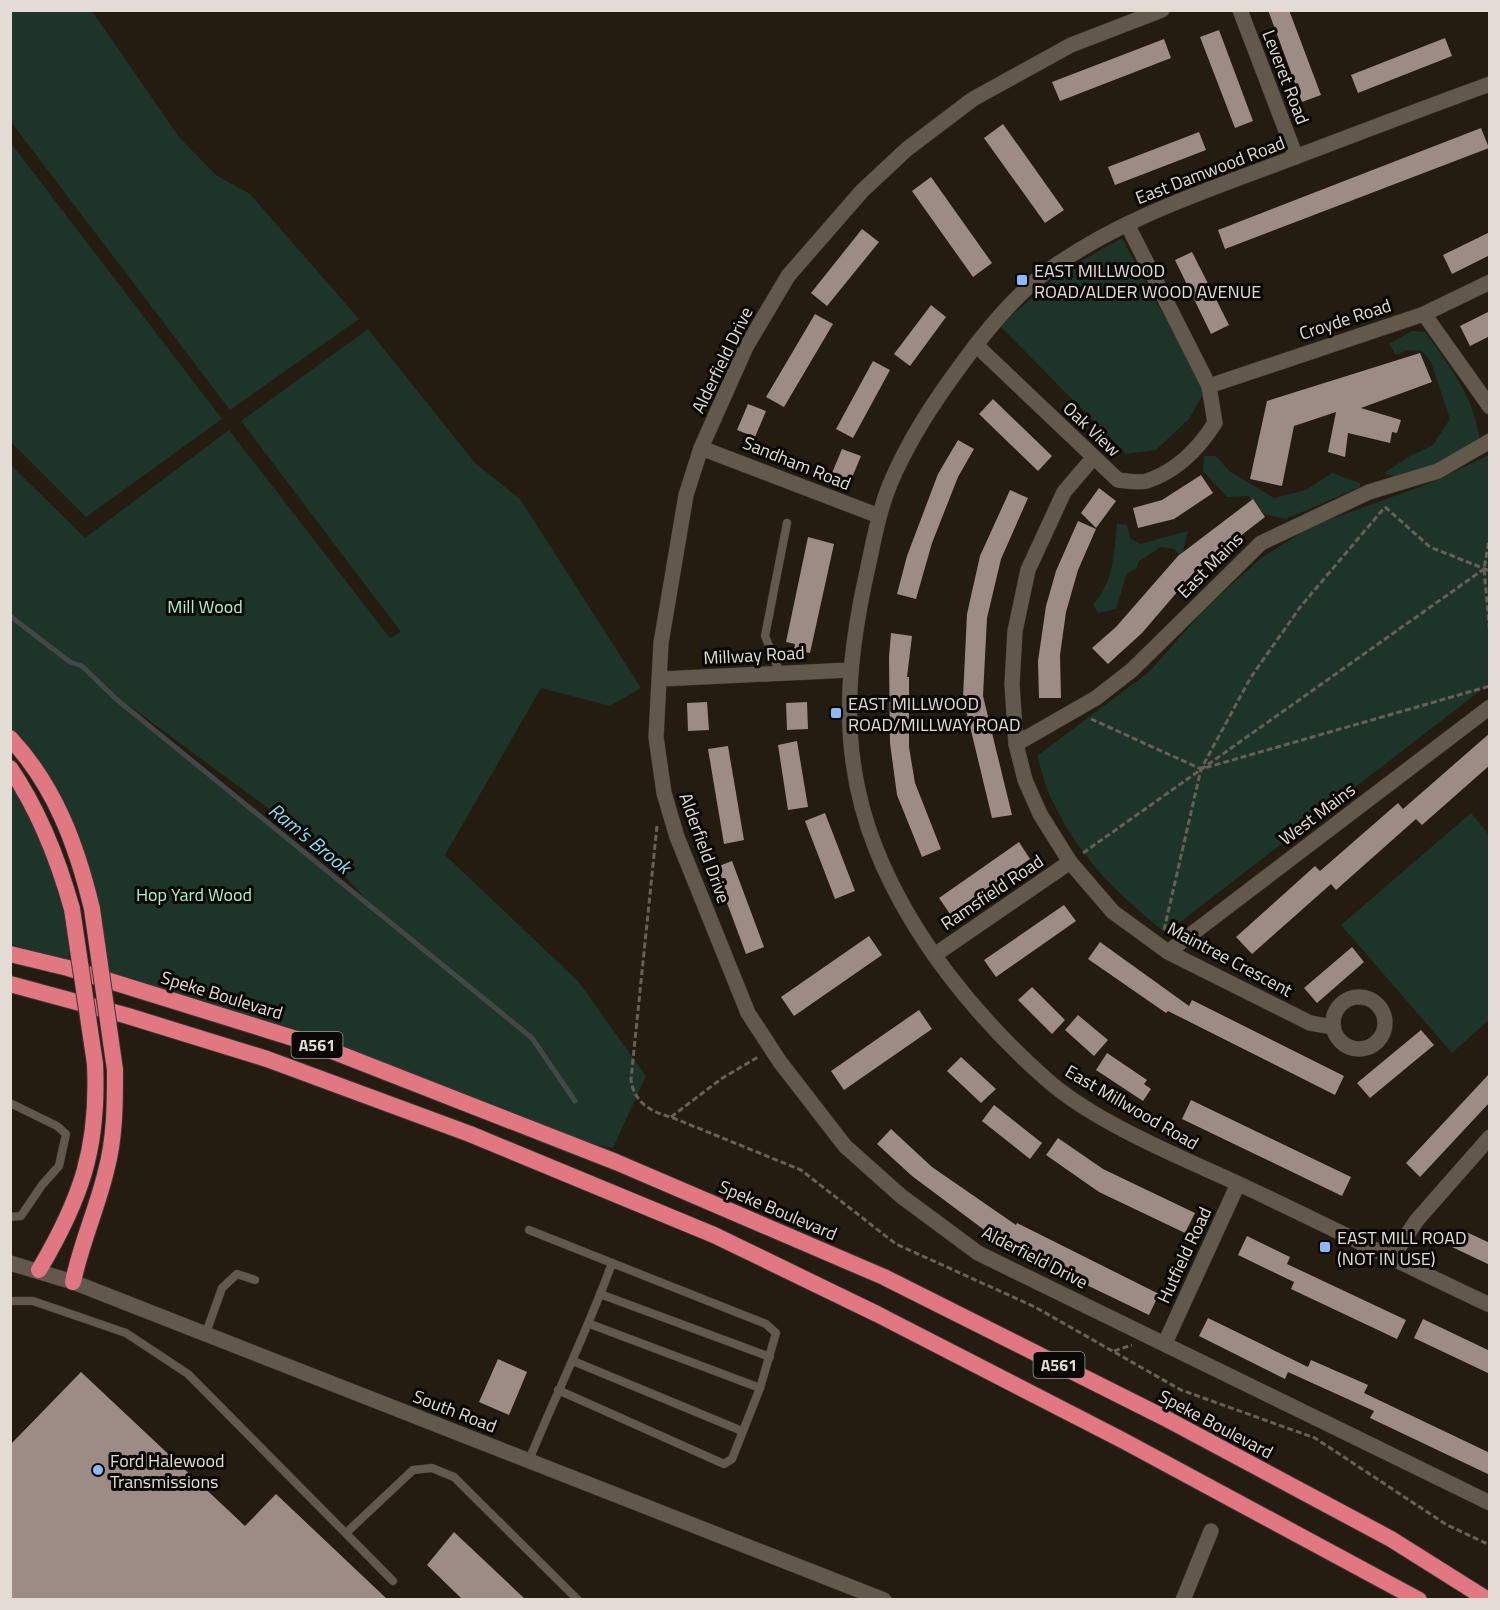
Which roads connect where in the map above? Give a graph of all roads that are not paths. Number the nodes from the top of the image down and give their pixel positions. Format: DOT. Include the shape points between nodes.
graph roads {
  1 [pos="1162,10"];
  2 [pos="1240,10"];
  3 [pos="1490,84"];
  4 [pos="1296,157"];
  5 [pos="1126,224"];
  6 [pos="1490,282"];
  7 [pos="1424,314"];
  8 [pos="976,345"];
  9 [pos="1209,386"];
  10 [pos="1490,407"];
  11 [pos="1490,441"];
  12 [pos="701,448"];
  13 [pos="1093,458"];
  14 [pos="879,516"];
  15 [pos="787,523"];
  16 [pos="850,670"];
  17 [pos="780,672"];
  18 [pos="661,679"];
  19 [pos="1490,707"];
  20 [pos="10,738"];
  21 [pos="1016,744"];
  22 [pos="10,768"];
  23 [pos="1070,862"];
  24 [pos="1164,949"];
  25 [pos="10,954"];
  26 [pos="936,954"];
  27 [pos="10,984"];
  28 [pos="1333,1027"];
  29 [pos="10,1102"];
  30 [pos="1490,1137"];
  31 [pos="1238,1184"];
  32 [pos="10,1218"];
  33 [pos="529,1230"];
  34 [pos="1391,1259"];
  35 [pos="10,1263"];
  36 [pos="612,1263"];
  37 [pos="39,1270"];
  38 [pos="255,1280"];
  39 [pos="73,1282"];
  40 [pos="600,1294"];
  41 [pos="10,1301"];
  42 [pos="1490,1305"];
  43 [pos="590,1324"];
  44 [pos="206,1334"];
  45 [pos="1165,1343"];
  46 [pos="770,1357"];
  47 [pos="573,1361"];
  48 [pos="760,1388"];
  49 [pos="558,1390"];
  50 [pos="742,1431"];
  51 [pos="529,1460"];
  52 [pos="1490,1503"];
  53 [pos="1211,1532"];
  54 [pos="346,1533"];
  55 [pos="393,1581"];
  56 [pos="578,1599"];
  57 [pos="884,1599"];
  58 [pos="1183,1599"];
  59 [pos="1419,1599"];
  60 [pos="1488,1599"];
  1 -- 12 [label="street, Alderfield Drive" via="1071,45 974,99 907,149 870,184 788,276 746,347"];
  2 -- 4 [label="street, Leveret Road"];
  3 -- 4 [label="street, East Damwood Road"];
  4 -- 5 [label="street, East Damwood Road"];
  5 -- 8 [label="street, East Damwood Road" via="1047,271 1000,315"];
  5 -- 9 [label="street, Oak View"];
  6 -- 7 [label="street, Croyde Road"];
  7 -- 9 [label="street, Croyde Road"];
  7 -- 10 [label="street"];
  8 -- 13 [label="street, Oak View"];
  8 -- 14 [label="street, East Millwood Road" via="928,410 891,482"];
  9 -- 13 [label="street, Oak View" via="1215,423 1200,446 1176,466 1145,482 1118,480"];
  11 -- 21 [label="street, East Mains" via="1438,471 1369,492 1261,543 1132,670 1096,698"];
  12 -- 14 [label="street, Sandham Road"];
  12 -- 18 [label="street, Alderfield Drive" via="686,495 661,643"];
  13 -- 21 [label="street, Maintree Crescent" via="1064,492 1028,570 1015,631 1012,684"];
  14 -- 16 [label="street, East Millwood Road" via="855,625"];
  15 -- 17 [label="lane" via="765,636"];
  16 -- 17 [label="street, Millway Road"];
  16 -- 26 [label="street, East Millwood Road" via="848,731 855,781 876,849 908,914"];
  17 -- 18 [label="street, Millway Road"];
  18 -- 45 [label="street, Alderfield Drive" via="656,736 664,793 677,837 748,1013 845,1146 901,1196 978,1253"];
  19 -- 24 [label="street, West Mains"];
  20 -- 39 [label="highway, bridge" via="36,771 66,824 81,864 92,909 115,1070 113,1141"];
  21 -- 23 [label="street, Maintree Crescent" via="1040,814"];
  22 -- 37 [label="highway, bridge" via="46,832 72,909 95,1064 97,1103 87,1165 66,1225"];
  23 -- 24 [label="street, Maintree Crescent" via="1113,912"];
  23 -- 26 [label="street, Ramsfield Road"];
  24 -- 28 [label="street, Maintree Crescent" via="1310,1023"];
  25 -- 60 [label="highway, Speke Boulevard / A561" via="322,1047 616,1162 884,1277 1165,1418 1381,1533"];
  26 -- 31 [label="street, East Millwood Road" via="989,1022 1049,1082 1091,1110 1195,1166"];
  27 -- 59 [label="highway, A561" via="267,1059 470,1134 714,1235 1114,1435"];
  29 -- 32 [label="lane" via="66,1134 59,1166 21,1216"];
  30 -- 34 [label="street" via="1417,1220"];
  31 -- 34 [label="street, East Millwood Road"];
  31 -- 45 [label="street, Hutfield Road"];
  33 -- 36 [label="lane"];
  34 -- 42 [label="street, East Millwood Road"];
  35 -- 37 [label="street, South Road"];
  36 -- 40 [label="lane"];
  36 -- 46 [label="lane" via="766,1324 776,1333"];
  37 -- 39 [label="street, South Road"];
  38 -- 44 [label="lane" via="237,1274 222,1288"];
  39 -- 44 [label="street, South Road"];
  40 -- 43 [label="lane"];
  40 -- 46 [label="lane"];
  41 -- 54 [label="lane" via="33,1301 126,1333 188,1374"];
  43 -- 47 [label="lane"];
  43 -- 48 [label="lane"];
  44 -- 51 [label="street, South Road"];
  45 -- 52 [label="street, Alderfield Drive"];
  46 -- 48 [label="lane"];
  47 -- 49 [label="lane"];
  47 -- 50 [label="lane"];
  48 -- 50 [label="lane"];
  49 -- 50 [label="lane" via="719,1463 732,1459"];
  49 -- 51 [label="lane"];
  51 -- 57 [label="street, South Road"];
  53 -- 58 [label="street"];
  54 -- 55 [label="lane"];
  54 -- 56 [label="lane" via="413,1470 432,1468 454,1478"];
}
